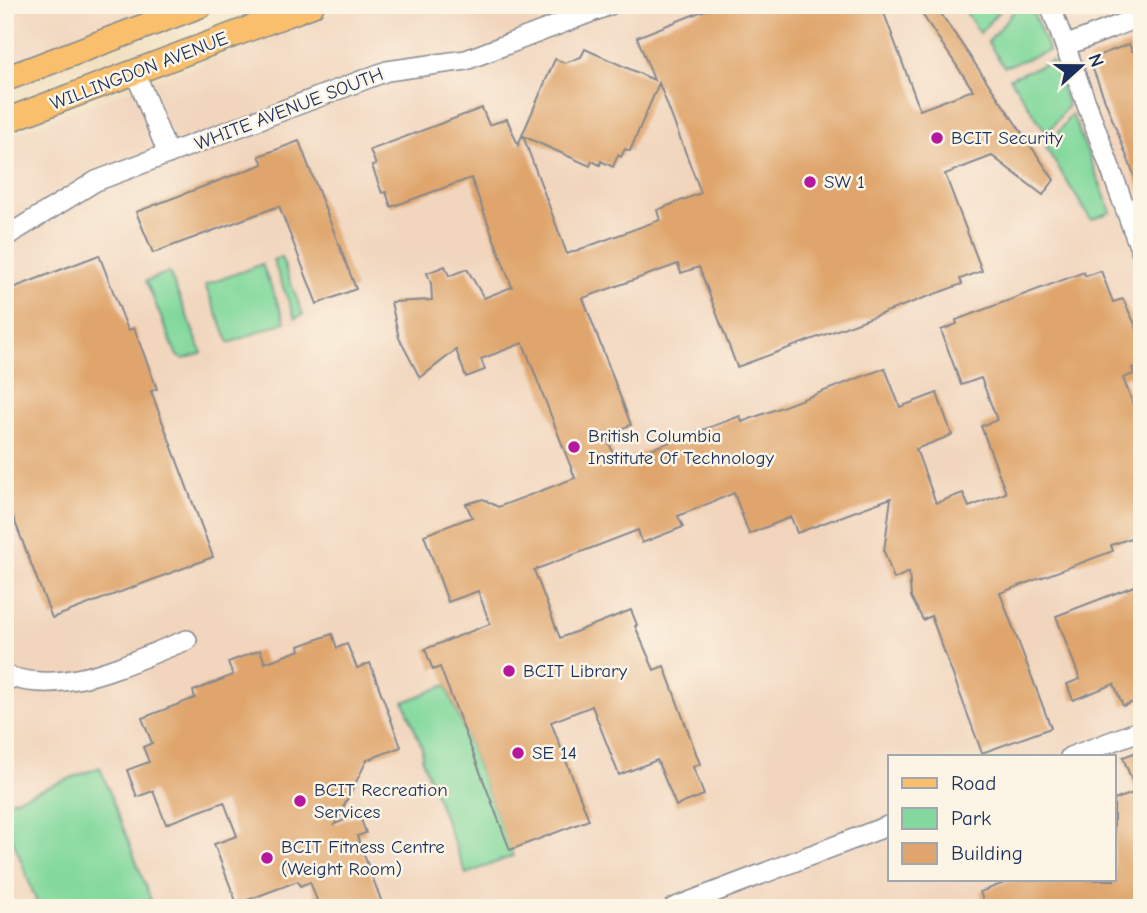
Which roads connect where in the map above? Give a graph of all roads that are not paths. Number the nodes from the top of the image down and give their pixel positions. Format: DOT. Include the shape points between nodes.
graph roads {
  1 [pos="201,5"];
  2 [pos="312,5"];
  3 [pos="610,5"];
  4 [pos="1050,5"];
  5 [pos="1142,16"];
  6 [pos="1065,46"];
  7 [pos="135,72"];
  8 [pos="5,79"];
  9 [pos="5,121"];
  10 [pos="168,154"];
  11 [pos="5,237"];
  12 [pos="1142,254"];
  13 [pos="187,640"];
  14 [pos="5,675"];
  15 [pos="1142,730"];
  16 [pos="1075,755"];
  17 [pos="888,826"];
  18 [pos="673,908"];
  1 -- 8 [label="main road, WILLINGDON AVENUE"];
  2 -- 7 [label="main road, WILLINGDON AVENUE"];
  3 -- 10 [label="street, WHITE AVENUE SOUTH" via="466,60 387,71"];
  4 -- 6 [label="street"];
  5 -- 6 [label="street"];
  6 -- 12 [label="street"];
  7 -- 9 [label="main road, WILLINGDON AVENUE"];
  7 -- 10 [label="street, WHITE AVENUE SOUTH"];
  10 -- 11 [label="street, WHITE AVENUE SOUTH" via="96,181"];
  13 -- 14 [label="street" via="56,683"];
  15 -- 16 [label="street"];
  17 -- 18 [label="street"];
}
